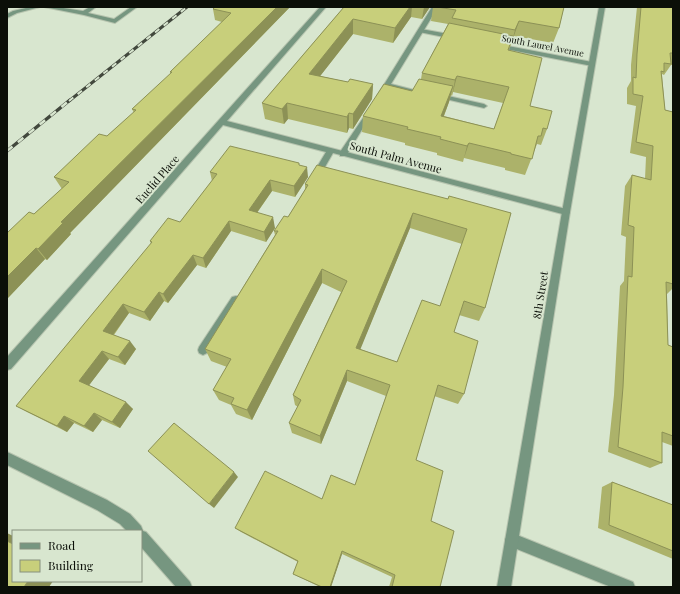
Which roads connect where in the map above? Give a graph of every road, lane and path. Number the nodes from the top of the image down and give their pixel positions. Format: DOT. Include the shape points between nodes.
graph roads {
  1 [pos="37,7"];
  2 [pos="47,7"];
  3 [pos="93,7"];
  4 [pos="134,7"];
  5 [pos="323,7"];
  6 [pos="435,7"];
  7 [pos="602,7"];
  8 [pos="84,13"];
  9 [pos="7,16"];
  10 [pos="421,31"];
  11 [pos="459,38"];
  12 [pos="490,44"];
  13 [pos="592,64"];
  14 [pos="387,85"];
  15 [pos="375,103"];
  16 [pos="484,106"];
  17 [pos="371,110"];
  18 [pos="222,122"];
  19 [pos="330,151"];
  20 [pos="343,154"];
  21 [pos="311,182"];
  22 [pos="566,212"];
  23 [pos="240,293"];
  24 [pos="203,350"];
  25 [pos="7,365"];
  26 [pos="7,458"];
  27 [pos="135,530"];
  28 [pos="142,538"];
  29 [pos="512,540"];
  30 [pos="185,587"];
  31 [pos="504,587"];
  32 [pos="628,587"];
  1 -- 9 [label="lane"];
  2 -- 8 [label="lane"];
  3 -- 8 [label="lane"];
  4 -- 8 [label="lane" via="115,21"];
  5 -- 18 [label="street, Euclid Place"];
  6 -- 10 [label="lane"];
  7 -- 13 [label="street, 8th Street"];
  10 -- 11 [label="street"];
  10 -- 14 [label="lane"];
  12 -- 13 [label="street, South Laurel Avenue"];
  13 -- 22 [label="street, 8th Street"];
  14 -- 15 [label="lane"];
  14 -- 16 [label="lane"];
  17 -- 20 [label="lane"];
  18 -- 19 [label="street, South Palm Avenue"];
  18 -- 25 [label="street, Euclid Place"];
  19 -- 20 [label="street, South Palm Avenue"];
  19 -- 21 [label="street"];
  20 -- 22 [label="street, South Palm Avenue"];
  22 -- 29 [label="street, 8th Street"];
  23 -- 24 [label="street"];
  26 -- 27 [label="street" via="102,505 125,519"];
  28 -- 30 [label="street"];
  29 -- 31 [label="street, 8th Street"];
  29 -- 32 [label="street"];
}
